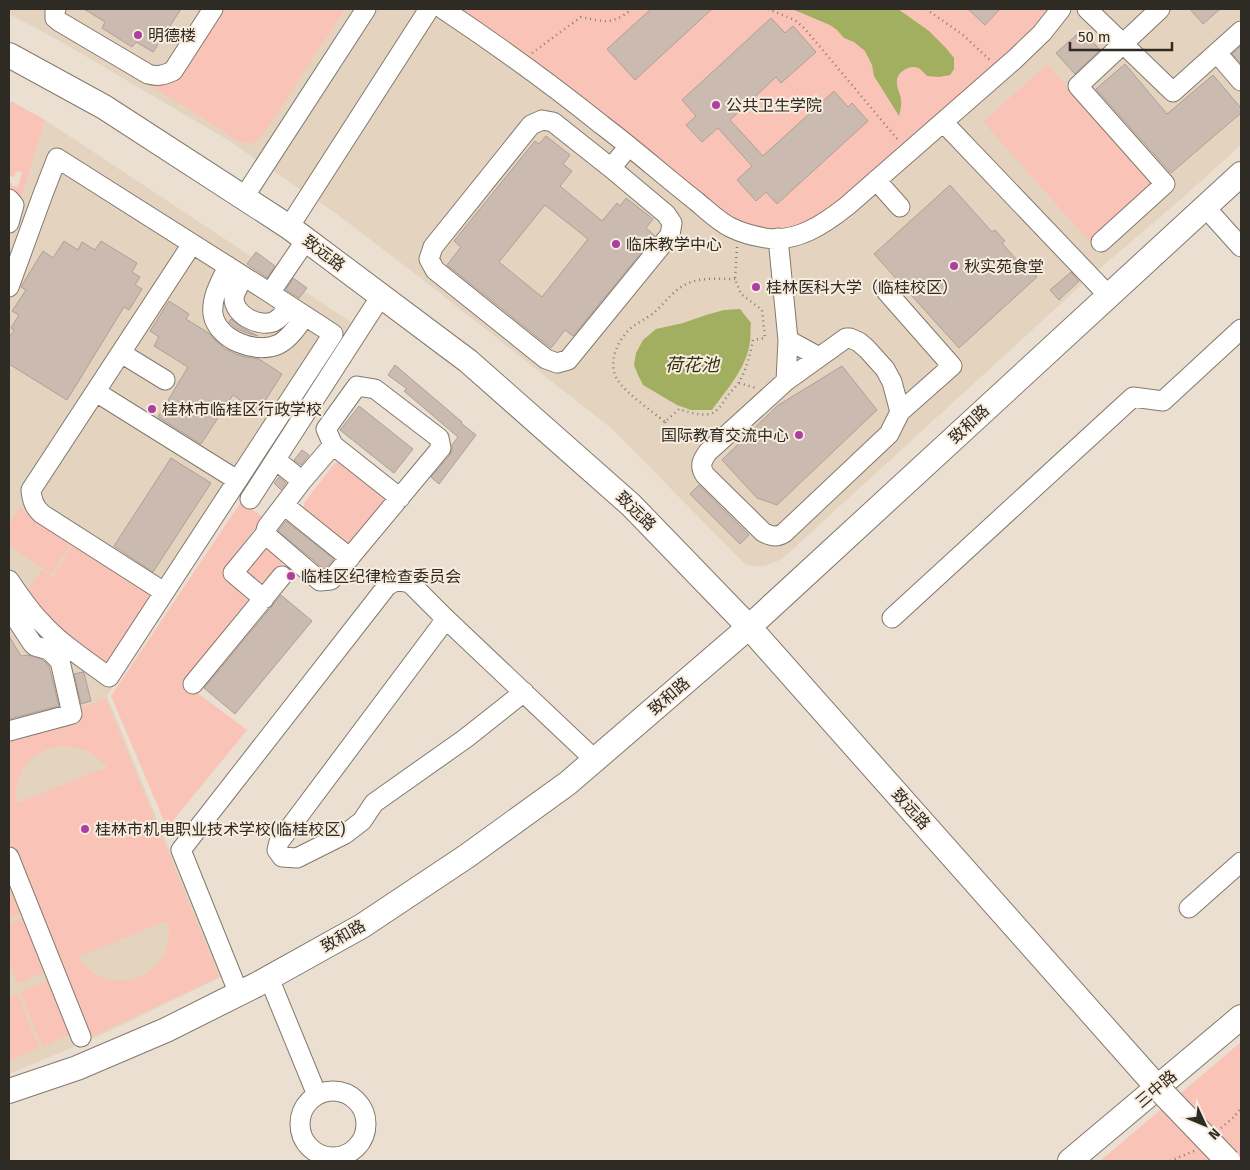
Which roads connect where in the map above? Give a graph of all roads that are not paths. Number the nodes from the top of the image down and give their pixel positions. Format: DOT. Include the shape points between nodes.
graph roads {
  1 [pos="38,9"];
  2 [pos="213,9"];
  3 [pos="366,9"];
  4 [pos="429,9"];
  5 [pos="443,9"];
  6 [pos="1061,9"];
  7 [pos="1087,9"];
  8 [pos="1160,9"];
  9 [pos="56,13"];
  10 [pos="1241,31"];
  11 [pos="1123,43"];
  12 [pos="1216,54"];
  13 [pos="9,55"];
  14 [pos="1241,81"];
  15 [pos="942,122"];
  16 [pos="628,146"];
  17 [pos="610,168"];
  18 [pos="1241,174"];
  19 [pos="876,180"];
  20 [pos="244,197"];
  21 [pos="9,200"];
  22 [pos="900,207"];
  23 [pos="1206,207"];
  24 [pos="9,222"];
  25 [pos="298,234"];
  26 [pos="778,238"];
  27 [pos="1101,242"];
  28 [pos="192,244"];
  29 [pos="1241,247"];
  30 [pos="228,266"];
  31 [pos="244,277"];
  32 [pos="9,287"];
  33 [pos="886,292"];
  34 [pos="270,293"];
  35 [pos="381,296"];
  36 [pos="1109,296"];
  37 [pos="298,311"];
  38 [pos="248,318"];
  39 [pos="1241,329"];
  40 [pos="233,340"];
  41 [pos="788,340"];
  42 [pos="121,353"];
  43 [pos="819,357"];
  44 [pos="165,380"];
  45 [pos="786,381"];
  46 [pos="96,392"];
  47 [pos="900,412"];
  48 [pos="333,445"];
  49 [pos="276,460"];
  50 [pos="237,480"];
  51 [pos="302,481"];
  52 [pos="400,498"];
  53 [pos="250,499"];
  54 [pos="284,505"];
  55 [pos="265,534"];
  56 [pos="350,558"];
  57 [pos="282,576"];
  58 [pos="9,580"];
  59 [pos="164,592"];
  60 [pos="264,599"];
  61 [pos="9,608"];
  62 [pos="892,618"];
  63 [pos="446,620"];
  64 [pos="749,627"];
  65 [pos="193,684"];
  66 [pos="524,692"];
  67 [pos="9,731"];
  68 [pos="595,760"];
  69 [pos="9,857"];
  70 [pos="1241,862"];
  71 [pos="1189,908"];
  72 [pos="269,978"];
  73 [pos="239,994"];
  74 [pos="1241,1017"];
  75 [pos="81,1036"];
  76 [pos="1158,1088"];
  77 [pos="9,1091"];
  78 [pos="316,1095"];
  79 [pos="1070,1161"];
  80 [pos="1228,1161"];
  1 -- 9 [label="street"];
  2 -- 9 [label="street" via="173,71 156,76 60,22"];
  3 -- 20 [label="street"];
  4 -- 25 [label="street"];
  5 -- 16 [label="street" via="519,62"];
  6 -- 15 [label="street" via="1042,33"];
  7 -- 11 [label="street"];
  8 -- 11 [label="street"];
  10 -- 12 [label="street"];
  11 -- 12 [label="street" via="1173,92"];
  11 -- 27 [label="street" via="1078,86 1165,184"];
  12 -- 14 [label="street"];
  13 -- 20 [label="main road, 致远路" via="104,107"];
  15 -- 19 [label="street"];
  15 -- 36 [label="street"];
  16 -- 17 [label="street"];
  16 -- 26 [label="street" via="731,228"];
  17 -- 17 [label="street" via="553,122 542,120 531,126 432,247 429,259 435,270 546,359 557,363 568,360 670,235 672,223 666,214"];
  18 -- 23 [label="main road, 致和路"];
  19 -- 22 [label="street"];
  19 -- 26 [label="street" via="816,227 785,239"];
  20 -- 25 [label="main road, 致远路"];
  21 -- 24 [label="street" via="14,205"];
  23 -- 29 [label="street"];
  23 -- 36 [label="main road, 致和路"];
  25 -- 34 [label="street"];
  25 -- 35 [label="main road, 致远路"];
  26 -- 41 [label="street"];
  28 -- 30 [label="street"];
  28 -- 32 [label="street" via="57,158"];
  28 -- 42 [label="street"];
  30 -- 31 [label="street"];
  30 -- 40 [label="street" via="219,284 213,312 220,327"];
  31 -- 34 [label="street"];
  31 -- 38 [label="street" via="234,298"];
  33 -- 47 [label="street" via="952,366"];
  34 -- 37 [label="street"];
  35 -- 49 [label="street"];
  35 -- 64 [label="main road, 致远路" via="468,361 631,505"];
  36 -- 64 [label="main road, 致和路"];
  37 -- 38 [label="street" via="273,322 261,323"];
  37 -- 40 [label="street" via="291,334 281,343 259,348"];
  37 -- 50 [label="street" via="333,334"];
  38 -- 40 [label="street"];
  39 -- 62 [label="street" via="1163,401 1133,397"];
  41 -- 43 [label="street"];
  41 -- 45 [label="street"];
  42 -- 44 [label="street"];
  42 -- 46 [label="street"];
  43 -- 45 [label="street"];
  43 -- 47 [label="street" via="846,338 859,342 889,376"];
  45 -- 47 [label="street" via="708,452 701,465 705,476 770,536 784,533 889,434"];
  46 -- 50 [label="street"];
  46 -- 59 [label="street" via="32,490 33,503 42,514"];
  48 -- 51 [label="street"];
  48 -- 52 [label="street"];
  48 -- 52 [label="street" via="326,429 357,386 376,389 439,438 442,448"];
  49 -- 51 [label="street"];
  49 -- 53 [label="street"];
  50 -- 59 [label="street"];
  51 -- 54 [label="street"];
  52 -- 56 [label="street"];
  54 -- 55 [label="street" via="267,526"];
  54 -- 56 [label="street"];
  55 -- 56 [label="street" via="320,581 331,580"];
  55 -- 60 [label="street" via="233,573"];
  57 -- 60 [label="street"];
  58 -- 59 [label="street" via="43,624 109,677"];
  60 -- 65 [label="street"];
  61 -- 67 [label="street" via="32,644 49,650 60,661 72,714"];
  63 -- 66 [label="street"];
  63 -- 66 [label="street" via="279,842 277,850 282,857 297,858 345,834 362,821 374,803"];
  63 -- 73 [label="street" via="410,583 399,581 387,586 181,850"];
  64 -- 68 [label="main road, 致和路"];
  64 -- 76 [label="main road, 致远路"];
  66 -- 68 [label="street"];
  68 -- 72 [label="main road, 致和路" via="458,862 362,926"];
  69 -- 75 [label="street"];
  70 -- 71 [label="street"];
  72 -- 73 [label="main road, 致和路"];
  72 -- 78 [label="street"];
  73 -- 77 [label="main road, 致和路" via="86,1064"];
  74 -- 76 [label="main road, 三中路"];
  76 -- 79 [label="main road, 三中路"];
  76 -- 80 [label="main road, 致远路, bridge"];
}
